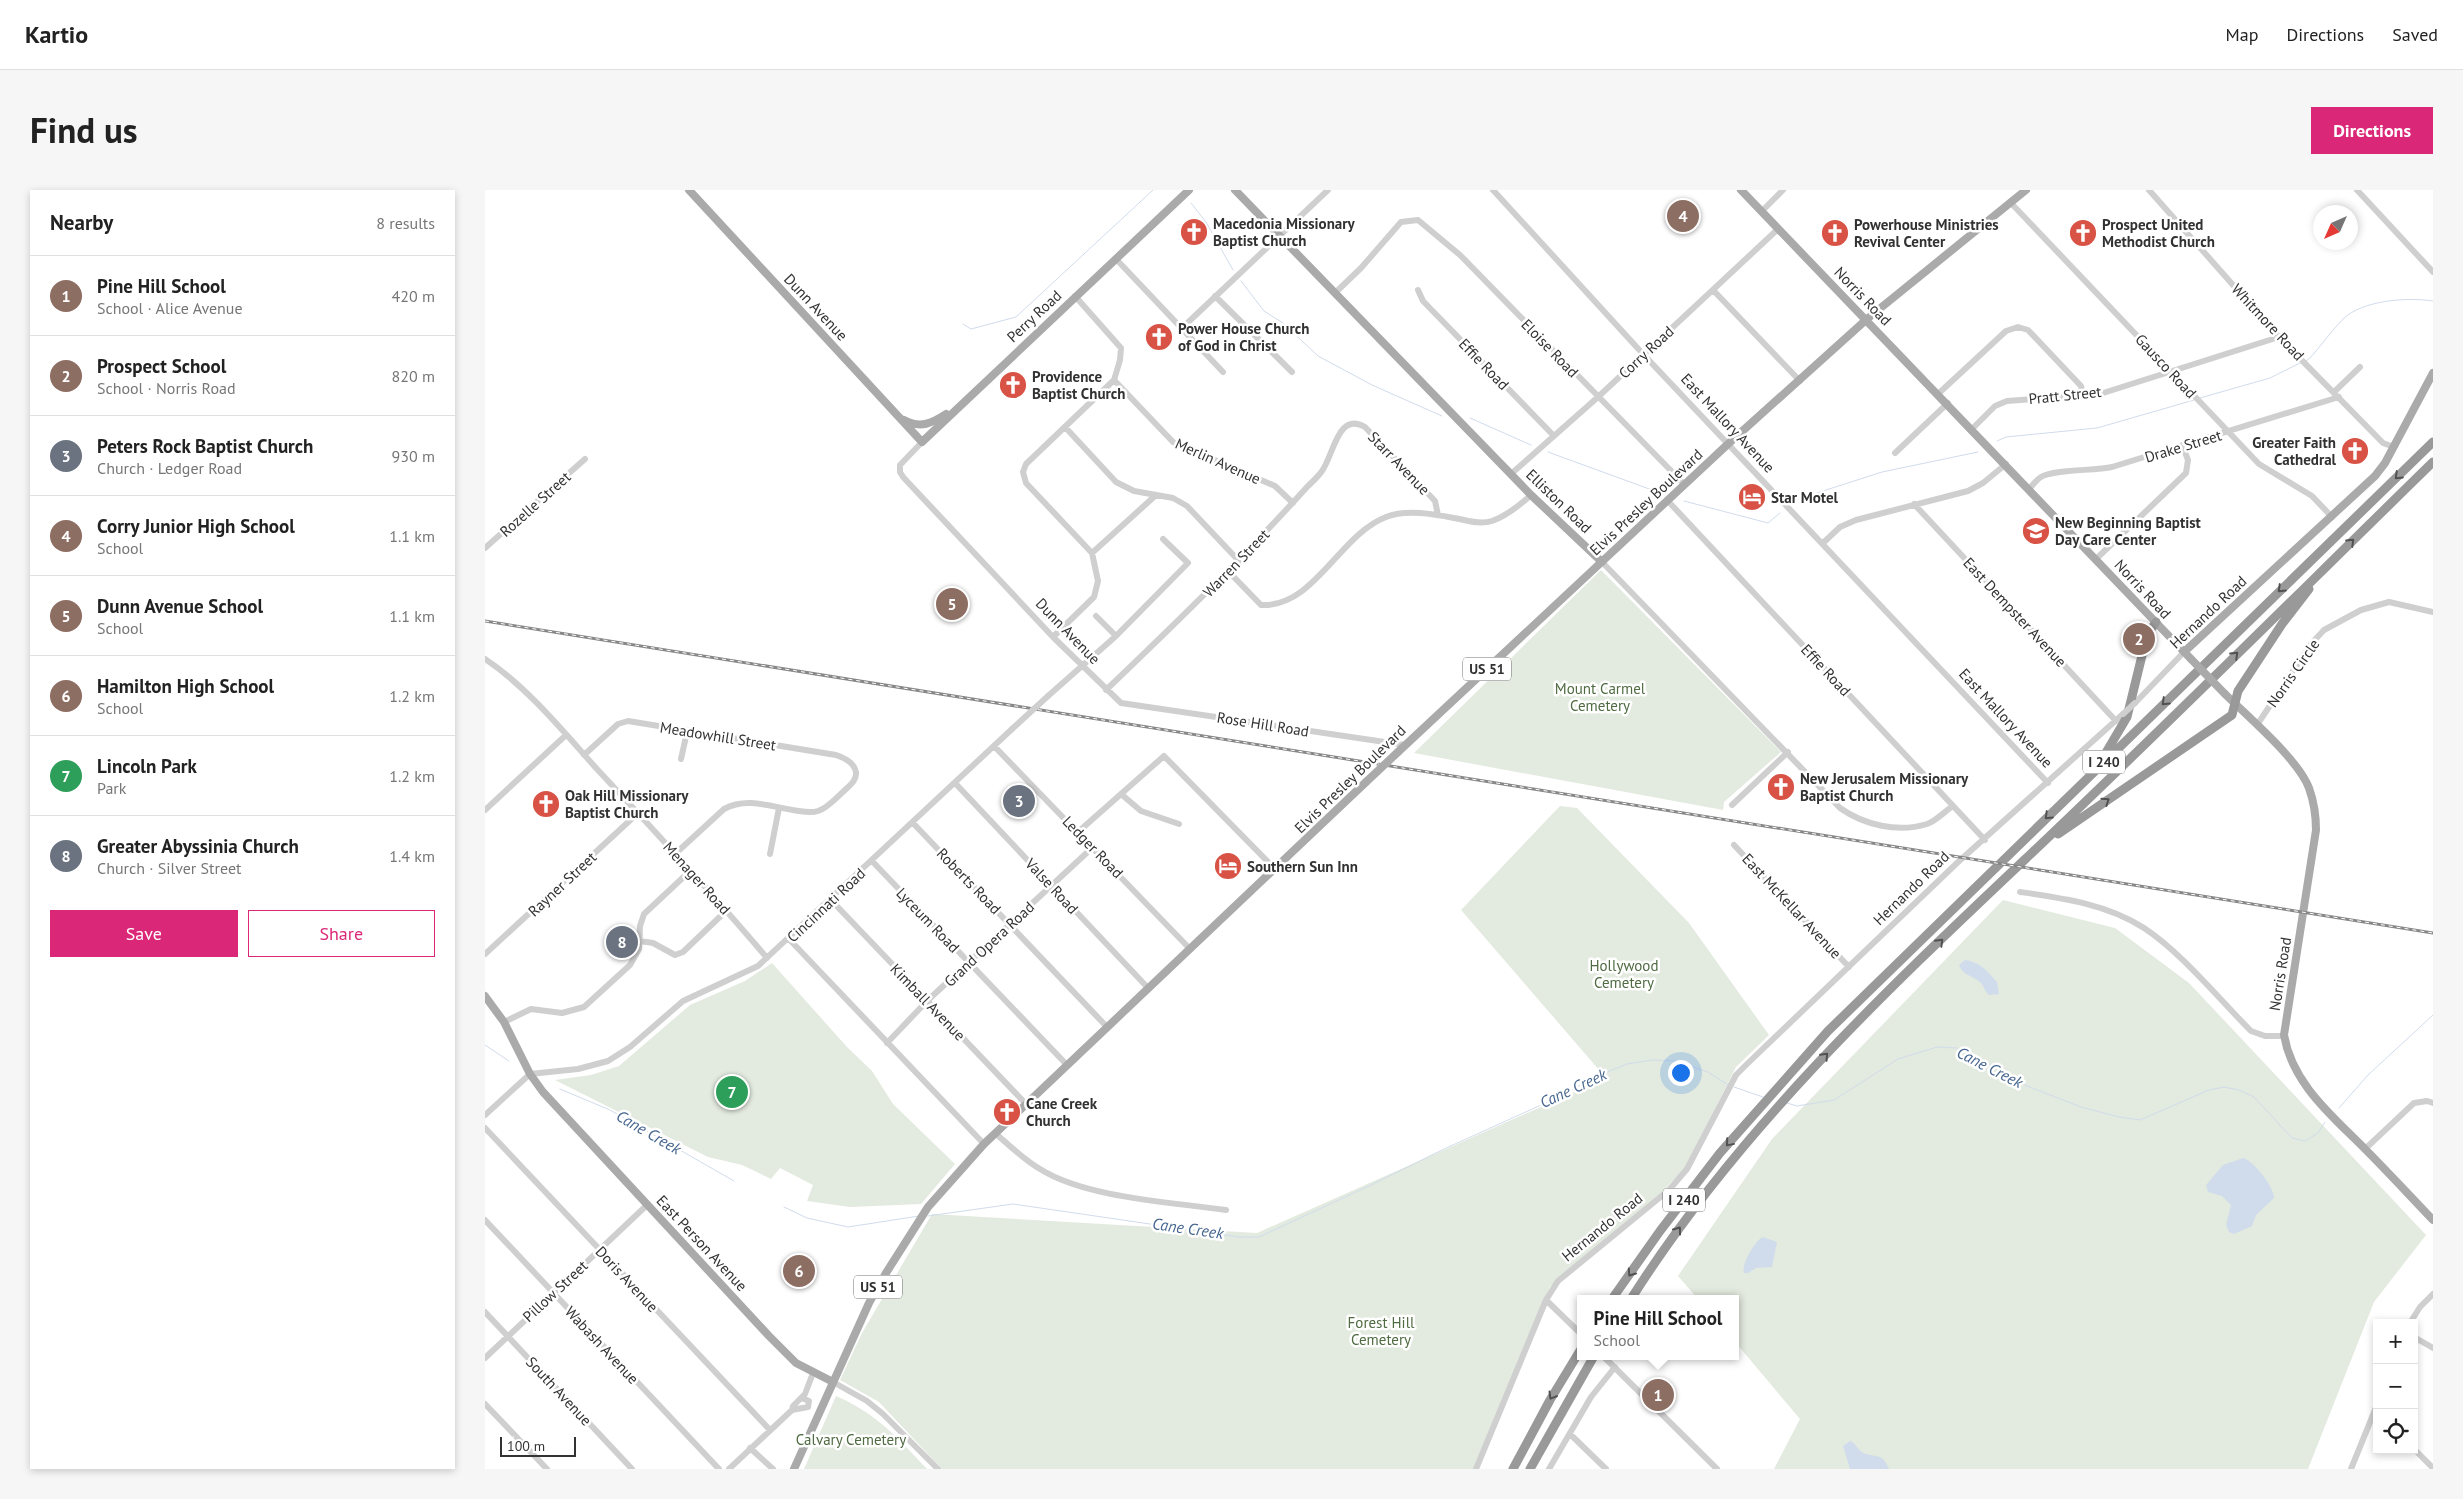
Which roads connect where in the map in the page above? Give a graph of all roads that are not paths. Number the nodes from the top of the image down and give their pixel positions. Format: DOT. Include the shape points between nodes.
graph roads {
  1 [pos="689,190"];
  2 [pos="1189,190"];
  3 [pos="1235,190"];
  4 [pos="1328,190"];
  5 [pos="1493,190"];
  6 [pos="1741,190"];
  7 [pos="1783,190"];
  8 [pos="2026,190"];
  9 [pos="2149,190"];
  10 [pos="2357,190"];
  11 [pos="2009,202"];
  12 [pos="1762,211"];
  13 [pos="1778,229"];
  14 [pos="1279,235"];
  15 [pos="1116,258"];
  16 [pos="2433,272"];
  17 [pos="1418,290"];
  18 [pos="1713,290"];
  19 [pos="1335,293"];
  20 [pos="1075,296"];
  21 [pos="1215,296"];
  22 [pos="1867,319"];
  23 [pos="1181,329"];
  24 [pos="2279,337"];
  25 [pos="1643,354"];
  26 [pos="2360,368"];
  27 [pos="1223,372"];
  28 [pos="1292,372"];
  29 [pos="2171,372"];
  30 [pos="2433,373"];
  31 [pos="1114,380"];
  32 [pos="1800,381"];
  33 [pos="1938,394"];
  34 [pos="2083,395"];
  35 [pos="2336,395"];
  36 [pos="1598,397"];
  37 [pos="1948,403"];
  38 [pos="961,404"];
  39 [pos="900,418"];
  40 [pos="1348,424"];
  41 [pos="1065,426"];
  42 [pos="1972,429"];
  43 [pos="2228,432"];
  44 [pos="1553,436"];
  45 [pos="922,442"];
  46 [pos="2433,442"];
  47 [pos="1728,444"];
  48 [pos="2183,447"];
  49 [pos="2394,447"];
  50 [pos="1895,453"];
  51 [pos="585,459"];
  52 [pos="2433,462"];
  53 [pos="2006,464"];
  54 [pos="900,465"];
  55 [pos="1511,474"];
  56 [pos="1684,484"];
  57 [pos="2029,489"];
  58 [pos="1155,496"];
  59 [pos="1531,496"];
  60 [pos="1667,500"];
  61 [pos="1293,503"];
  62 [pos="1915,504"];
  63 [pos="1438,515"];
  64 [pos="2332,517"];
  65 [pos="1163,539"];
  66 [pos="1823,543"];
  67 [pos="485,548"];
  68 [pos="1093,553"];
  69 [pos="2096,559"];
  70 [pos="1239,561"];
  71 [pos="1601,562"];
  72 [pos="2323,569"];
  73 [pos="1229,572"];
  74 [pos="2433,612"];
  75 [pos="1096,616"];
  76 [pos="2156,622"];
  77 [pos="1053,636"];
  78 [pos="1116,636"];
  79 [pos="2184,652"];
  80 [pos="485,659"];
  81 [pos="1081,666"];
  82 [pos="1106,690"];
  83 [pos="1121,703"];
  84 [pos="2236,704"];
  85 [pos="2116,721"];
  86 [pos="2257,725"];
  87 [pos="687,732"];
  88 [pos="566,735"];
  89 [pos="1405,745"];
  90 [pos="995,746"];
  91 [pos="1788,752"];
  92 [pos="585,755"];
  93 [pos="681,759"];
  94 [pos="2092,773"];
  95 [pos="955,783"];
  96 [pos="2048,783"];
  97 [pos="1121,794"];
  98 [pos="1731,804"];
  99 [pos="1953,806"];
  100 [pos="779,808"];
  101 [pos="485,810"];
  102 [pos="639,813"];
  103 [pos="913,823"];
  104 [pos="1179,824"];
  105 [pos="1078,832"];
  106 [pos="1985,840"];
  107 [pos="1734,845"];
  108 [pos="1093,847"];
  109 [pos="2037,848"];
  110 [pos="675,854"];
  111 [pos="770,854"];
  112 [pos="872,861"];
  113 [pos="1275,869"];
  114 [pos="690,871"];
  115 [pos="1051,885"];
  116 [pos="2020,892"];
  117 [pos="831,900"];
  118 [pos="727,910"];
  119 [pos="1010,924"];
  120 [pos="789,939"];
  121 [pos="641,941"];
  122 [pos="1189,949"];
  123 [pos="485,954"];
  124 [pos="767,958"];
  125 [pos="969,963"];
  126 [pos="1849,967"];
  127 [pos="1148,988"];
  128 [pos="485,996"];
  129 [pos="927,1002"];
  130 [pos="505,1022"];
  131 [pos="1107,1027"];
  132 [pos="2285,1036"];
  133 [pos="887,1043"];
  134 [pos="1067,1065"];
  135 [pos="530,1074"];
  136 [pos="2430,1102"];
  137 [pos="1026,1104"];
  138 [pos="485,1115"];
  139 [pos="485,1128"];
  140 [pos="995,1133"];
  141 [pos="984,1144"];
  142 [pos="2365,1149"];
  143 [pos="647,1205"];
  144 [pos="1226,1210"];
  145 [pos="485,1220"];
  146 [pos="2433,1220"];
  147 [pos="599,1250"];
  148 [pos="553,1293"];
  149 [pos="2433,1294"];
  150 [pos="1615,1295"];
  151 [pos="1634,1295"];
  152 [pos="1546,1300"];
  153 [pos="485,1312"];
  154 [pos="2413,1319"];
  155 [pos="1577,1330"];
  156 [pos="507,1336"];
  157 [pos="2418,1339"];
  158 [pos="2433,1348"];
  159 [pos="1577,1355"];
  160 [pos="485,1358"];
  161 [pos="1592,1360"];
  162 [pos="1607,1360"];
  163 [pos="1615,1367"];
  164 [pos="813,1372"];
  165 [pos="833,1382"];
  166 [pos="802,1398"];
  167 [pos="485,1404"];
  168 [pos="792,1410"];
  169 [pos="2373,1423"];
  170 [pos="770,1430"];
  171 [pos="1570,1434"];
  172 [pos="750,1448"];
  173 [pos="2418,1453"];
  174 [pos="2433,1468"];
  175 [pos="547,1469"];
  176 [pos="632,1469"];
  177 [pos="719,1469"];
  178 [pos="729,1469"];
  179 [pos="773,1469"];
  180 [pos="794,1469"];
  181 [pos="938,1469"];
  182 [pos="1476,1469"];
  183 [pos="1513,1469"];
  184 [pos="1530,1469"];
  185 [pos="1549,1469"];
  186 [pos="1606,1469"];
  187 [pos="1717,1469"];
  188 [pos="2351,1469"];
  1 -- 39 [label="main road, Dunn Avenue"];
  2 -- 15 [label="main road, Perry Road"];
  3 -- 14 [label="main road, Elliston Road"];
  4 -- 14 [label="street"];
  5 -- 25 [label="street, East Mallory Avenue"];
  6 -- 12 [label="main road, Norris Road"];
  7 -- 12 [label="street"];
  8 -- 11 [label="main road, Elvis Presley Boulevard / US 51"];
  9 -- 24 [label="street, Whitmore Road"];
  10 -- 16 [label="street"];
  11 -- 22 [label="main road, Elvis Presley Boulevard / US 51"];
  11 -- 29 [label="street, Gausco Road"];
  12 -- 13 [label="main road, Norris Road"];
  13 -- 18 [label="street, Corry Road"];
  13 -- 22 [label="main road, Norris Road"];
  14 -- 19 [label="main road, Elliston Road"];
  14 -- 21 [label="street"];
  15 -- 20 [label="main road, Perry Road"];
  15 -- 23 [label="street"];
  17 -- 44 [label="street, Effie Road" via="1423,301"];
  18 -- 25 [label="street, Corry Road"];
  18 -- 32 [label="street"];
  19 -- 36 [label="street, Eloise Road" via="1401,222 1418,220 1461,255"];
  19 -- 55 [label="main road, Elliston Road"];
  20 -- 31 [label="street" via="1121,348"];
  20 -- 38 [label="main road, Perry Road"];
  21 -- 23 [label="street"];
  21 -- 28 [label="street"];
  22 -- 32 [label="main road, Elvis Presley Boulevard / US 51"];
  22 -- 33 [label="main road, Norris Road"];
  23 -- 27 [label="street"];
  24 -- 29 [label="street, Pratt Street"];
  24 -- 35 [label="street, Whitmore Road"];
  25 -- 36 [label="street, Corry Road"];
  25 -- 47 [label="street, East Mallory Avenue"];
  26 -- 35 [label="street"];
  29 -- 34 [label="street, Pratt Street" via="2100,394"];
  29 -- 43 [label="street, Gausco Road"];
  30 -- 49 [label="main road, Hernando Road"];
  31 -- 41 [label="street"];
  31 -- 61 [label="street, Merlin Avenue" via="1173,442 1275,486"];
  32 -- 47 [label="main road, Elvis Presley Boulevard / US 51"];
  33 -- 34 [label="street" via="2006,331 2018,327 2028,330 2081,386"];
  33 -- 37 [label="main road, Norris Road"];
  34 -- 42 [label="street, Pratt Street" via="2007,401 1995,406"];
  35 -- 43 [label="street, Drake Street"];
  35 -- 49 [label="street, Whitmore Road" via="2383,443"];
  36 -- 44 [label="street, Corry Road"];
  36 -- 56 [label="street, Eloise Road"];
  37 -- 42 [label="main road, Norris Road"];
  37 -- 50 [label="street"];
  38 -- 39 [label="main road" via="933,423 919,424"];
  38 -- 45 [label="main road, Perry Road"];
  39 -- 45 [label="main road, Dunn Avenue"];
  40 -- 61 [label="street, Warren Street" via="1341,430 1322,471"];
  40 -- 63 [label="street, Starr Avenue" via="1357,422 1365,427 1435,501"];
  41 -- 58 [label="street" via="1116,482 1133,491"];
  41 -- 68 [label="street" via="1023,472 1026,483"];
  42 -- 53 [label="main road, Norris Road"];
  43 -- 48 [label="street, Drake Street"];
  43 -- 64 [label="street, Gausco Road" via="2259,464 2312,496"];
  44 -- 55 [label="street, Corry Road"];
  45 -- 54 [label="street, Perry Road"];
  46 -- 94 [label="highway, I 240, one-way"];
  47 -- 56 [label="main road, Elvis Presley Boulevard / US 51"];
  47 -- 66 [label="street, East Mallory Avenue"];
  48 -- 57 [label="street, Drake Street" via="2103,469 2047,474"];
  48 -- 69 [label="street" via="2188,460 2186,472"];
  49 -- 64 [label="main road, Hernando Road" via="2375,476"];
  51 -- 67 [label="street, Rozelle Street"];
  72 -- 52 [label="highway, I 240, one-way"];
  53 -- 57 [label="main road, Norris Road"];
  53 -- 62 [label="street" via="1968,491"];
  54 -- 77 [label="street, Dunn Avenue" via="903,477"];
  55 -- 59 [label="main road, Elliston Road"];
  56 -- 60 [label="main road, Elvis Presley Boulevard / US 51"];
  57 -- 69 [label="main road, Norris Road"];
  58 -- 68 [label="street"];
  58 -- 70 [label="street" via="1173,498 1187,506"];
  59 -- 63 [label="street" via="1492,521 1475,522"];
  59 -- 71 [label="main road, Elliston Road"];
  60 -- 71 [label="main road, Elvis Presley Boulevard / US 51"];
  60 -- 99 [label="street, Effie Road"];
  61 -- 70 [label="street, Warren Street"];
  62 -- 66 [label="street" via="1856,520 1841,527"];
  62 -- 85 [label="street, East Dempster Avenue"];
  63 -- 73 [label="street" via="1407,513 1386,517 1345,546 1322,574 1275,606 1261,605"];
  64 -- 79 [label="main road, Hernando Road"];
  65 -- 78 [label="street, Cincinnati Road" via="1188,564"];
  66 -- 96 [label="street, East Mallory Avenue"];
  68 -- 77 [label="street" via="1098,581 1094,597"];
  69 -- 76 [label="main road, Norris Road"];
  70 -- 73 [label="street, Warren Street"];
  71 -- 89 [label="main road, Elvis Presley Boulevard / US 51"];
  71 -- 91 [label="street, Elliston Road"];
  72 -- 84 [label="highway" via="2282,624 2239,691"];
  109 -- 72 [label="highway, I 240, one-way"];
  73 -- 82 [label="street, Warren Street"];
  74 -- 86 [label="street, Norris Circle" via="2389,602 2361,610 2324,630 2311,644"];
  75 -- 78 [label="street"];
  76 -- 79 [label="main road, Norris Road"];
  76 -- 94 [label="highway" via="2147,635 2127,717"];
  77 -- 81 [label="street, Dunn Avenue"];
  78 -- 81 [label="street, Cincinnati Road"];
  79 -- 84 [label="main road, Norris Road, bridge"];
  79 -- 85 [label="street, Hernando Road, bridge"];
  80 -- 88 [label="street, Menager Road" via="501,669"];
  81 -- 82 [label="street, Dunn Avenue"];
  81 -- 90 [label="street, Cincinnati Road, bridge"];
  82 -- 83 [label="street, Dunn Avenue"];
  83 -- 89 [label="street, Rose Hill Road"];
  84 -- 86 [label="main road, Norris Road"];
  109 -- 84 [label="highway, one-way" via="2232,715"];
  85 -- 96 [label="street, Hernando Road"];
  86 -- 132 [label="main road, Norris Road" via="2298,769 2309,786 2316,810 2316,830"];
  87 -- 92 [label="street, Meadowhill Street" via="628,721 618,724"];
  87 -- 93 [label="street"];
  87 -- 100 [label="street, Meadowhill Street" via="836,755 847,760 856,773 855,780 817,812"];
  88 -- 92 [label="street, Menager Road"];
  88 -- 101 [label="street"];
  89 -- 113 [label="main road, Elvis Presley Boulevard / US 51, bridge"];
  90 -- 95 [label="street, Cincinnati Road"];
  90 -- 105 [label="street, Ledger Road"];
  91 -- 98 [label="street"];
  91 -- 99 [label="street, Elliston Road" via="1840,808 1875,826 1928,824"];
  92 -- 102 [label="street, Menager Road"];
  94 -- 150 [label="highway, I 240, one-way" via="1835,1025 1779,1085 1720,1153"];
  95 -- 103 [label="street, Cincinnati Road"];
  95 -- 115 [label="street, Valse Road"];
  96 -- 106 [label="street, Hernando Road"];
  97 -- 104 [label="street" via="1141,811"];
  97 -- 105 [label="street"];
  97 -- 113 [label="street" via="1164,756"];
  99 -- 106 [label="street, Effie Road"];
  100 -- 110 [label="street" via="747,802 734,804 724,809"];
  100 -- 111 [label="street"];
  102 -- 110 [label="street, Menager Road"];
  102 -- 123 [label="street, Rayner Street"];
  103 -- 112 [label="street, Cincinnati Road"];
  103 -- 119 [label="street, Roberts Road"];
  105 -- 108 [label="street, Ledger Road"];
  106 -- 126 [label="street, Hernando Road"];
  107 -- 126 [label="street, East McKellar Avenue"];
  108 -- 115 [label="street, Grand Opera Road"];
  108 -- 122 [label="street, Ledger Road"];
  151 -- 109 [label="highway, I 240, one-way" via="1697,1204 1773,1113 1863,1017"];
  110 -- 114 [label="street, Menager Road"];
  112 -- 117 [label="street, Cincinnati Road"];
  112 -- 125 [label="street, Lyceum Road"];
  113 -- 122 [label="main road, Elvis Presley Boulevard / US 51"];
  114 -- 118 [label="street, Menager Road"];
  114 -- 121 [label="street" via="644,914 640,926"];
  115 -- 119 [label="street, Grand Opera Road"];
  115 -- 127 [label="street, Valse Road"];
  116 -- 132 [label="street" via="2075,900 2107,910 2142,927 2164,942 2251,1031 2265,1036"];
  117 -- 120 [label="street, Cincinnati Road"];
  117 -- 129 [label="street, Kimball Avenue"];
  118 -- 121 [label="street" via="683,952 675,955"];
  118 -- 124 [label="street, Menager Road"];
  119 -- 125 [label="street, Grand Opera Road"];
  119 -- 131 [label="street, Roberts Road"];
  120 -- 124 [label="street, Cincinnati Road"];
  120 -- 133 [label="street"];
  121 -- 130 [label="street" via="630,965 584,1007 562,1013 531,1009"];
  122 -- 127 [label="main road, Elvis Presley Boulevard / US 51"];
  124 -- 135 [label="street, Cincinnati Road" via="758,966 683,1000 630,1047 608,1061 578,1069"];
  125 -- 129 [label="street, Grand Opera Road"];
  125 -- 134 [label="street, Lyceum Road"];
  126 -- 152 [label="street, Hernando Road" via="1736,1075 1687,1169 1669,1190 1558,1281"];
  127 -- 131 [label="main road, Elvis Presley Boulevard / US 51"];
  128 -- 130 [label="main road, East Person Avenue"];
  129 -- 133 [label="street, Grand Opera Road"];
  129 -- 137 [label="street, Kimball Avenue"];
  130 -- 135 [label="main road, East Person Avenue"];
  131 -- 134 [label="main road, Elvis Presley Boulevard / US 51"];
  132 -- 142 [label="main road, Norris Road" via="2288,1056 2302,1081 2325,1110"];
  133 -- 141 [label="street"];
  134 -- 137 [label="main road, Elvis Presley Boulevard / US 51"];
  135 -- 138 [label="street"];
  135 -- 143 [label="main road, East Person Avenue"];
  136 -- 142 [label="street" via="2414,1102"];
  137 -- 140 [label="main road, Elvis Presley Boulevard / US 51"];
  139 -- 147 [label="street, Doris Avenue"];
  140 -- 141 [label="main road, Elvis Presley Boulevard / US 51"];
  140 -- 144 [label="street" via="1035,1166 1066,1182 1095,1191"];
  141 -- 165 [label="main road, Elvis Presley Boulevard / US 51" via="928,1207 869,1303"];
  142 -- 146 [label="main road"];
  143 -- 147 [label="street, Pillow Street"];
  143 -- 164 [label="main road, East Person Avenue" via="769,1336 796,1363"];
  145 -- 148 [label="street, Wabash Avenue"];
  147 -- 148 [label="street, Pillow Street"];
  147 -- 170 [label="street, Doris Avenue"];
  148 -- 156 [label="street, Pillow Street"];
  148 -- 177 [label="street, Wabash Avenue"];
  149 -- 154 [label="street"];
  152 -- 155 [label="street"];
  152 -- 182 [label="street, Hernando Road"];
  153 -- 156 [label="street, South Avenue"];
  156 -- 160 [label="street, Pillow Street"];
  156 -- 176 [label="street, South Avenue"];
  157 -- 158 [label="street"];
  159 -- 183 [label="highway, one-way"];
  161 -- 184 [label="highway"];
  162 -- 163 [label="street"];
  163 -- 171 [label="street" via="1591,1397"];
  163 -- 187 [label="street"];
  164 -- 165 [label="main road, East Person Avenue"];
  164 -- 166 [label="street"];
  165 -- 180 [label="main road, Elvis Presley Boulevard / US 51"];
  165 -- 181 [label="street, East Person Avenue" via="883,1414"];
  166 -- 168 [label="street"];
  166 -- 168 [label="street" via="809,1401 808,1407"];
  167 -- 175 [label="street"];
  168 -- 170 [label="street"];
  169 -- 188 [label="street"];
  170 -- 172 [label="street"];
  171 -- 185 [label="street"];
  171 -- 186 [label="street"];
  172 -- 178 [label="street"];
  172 -- 179 [label="street"];
  173 -- 174 [label="street"];
}
